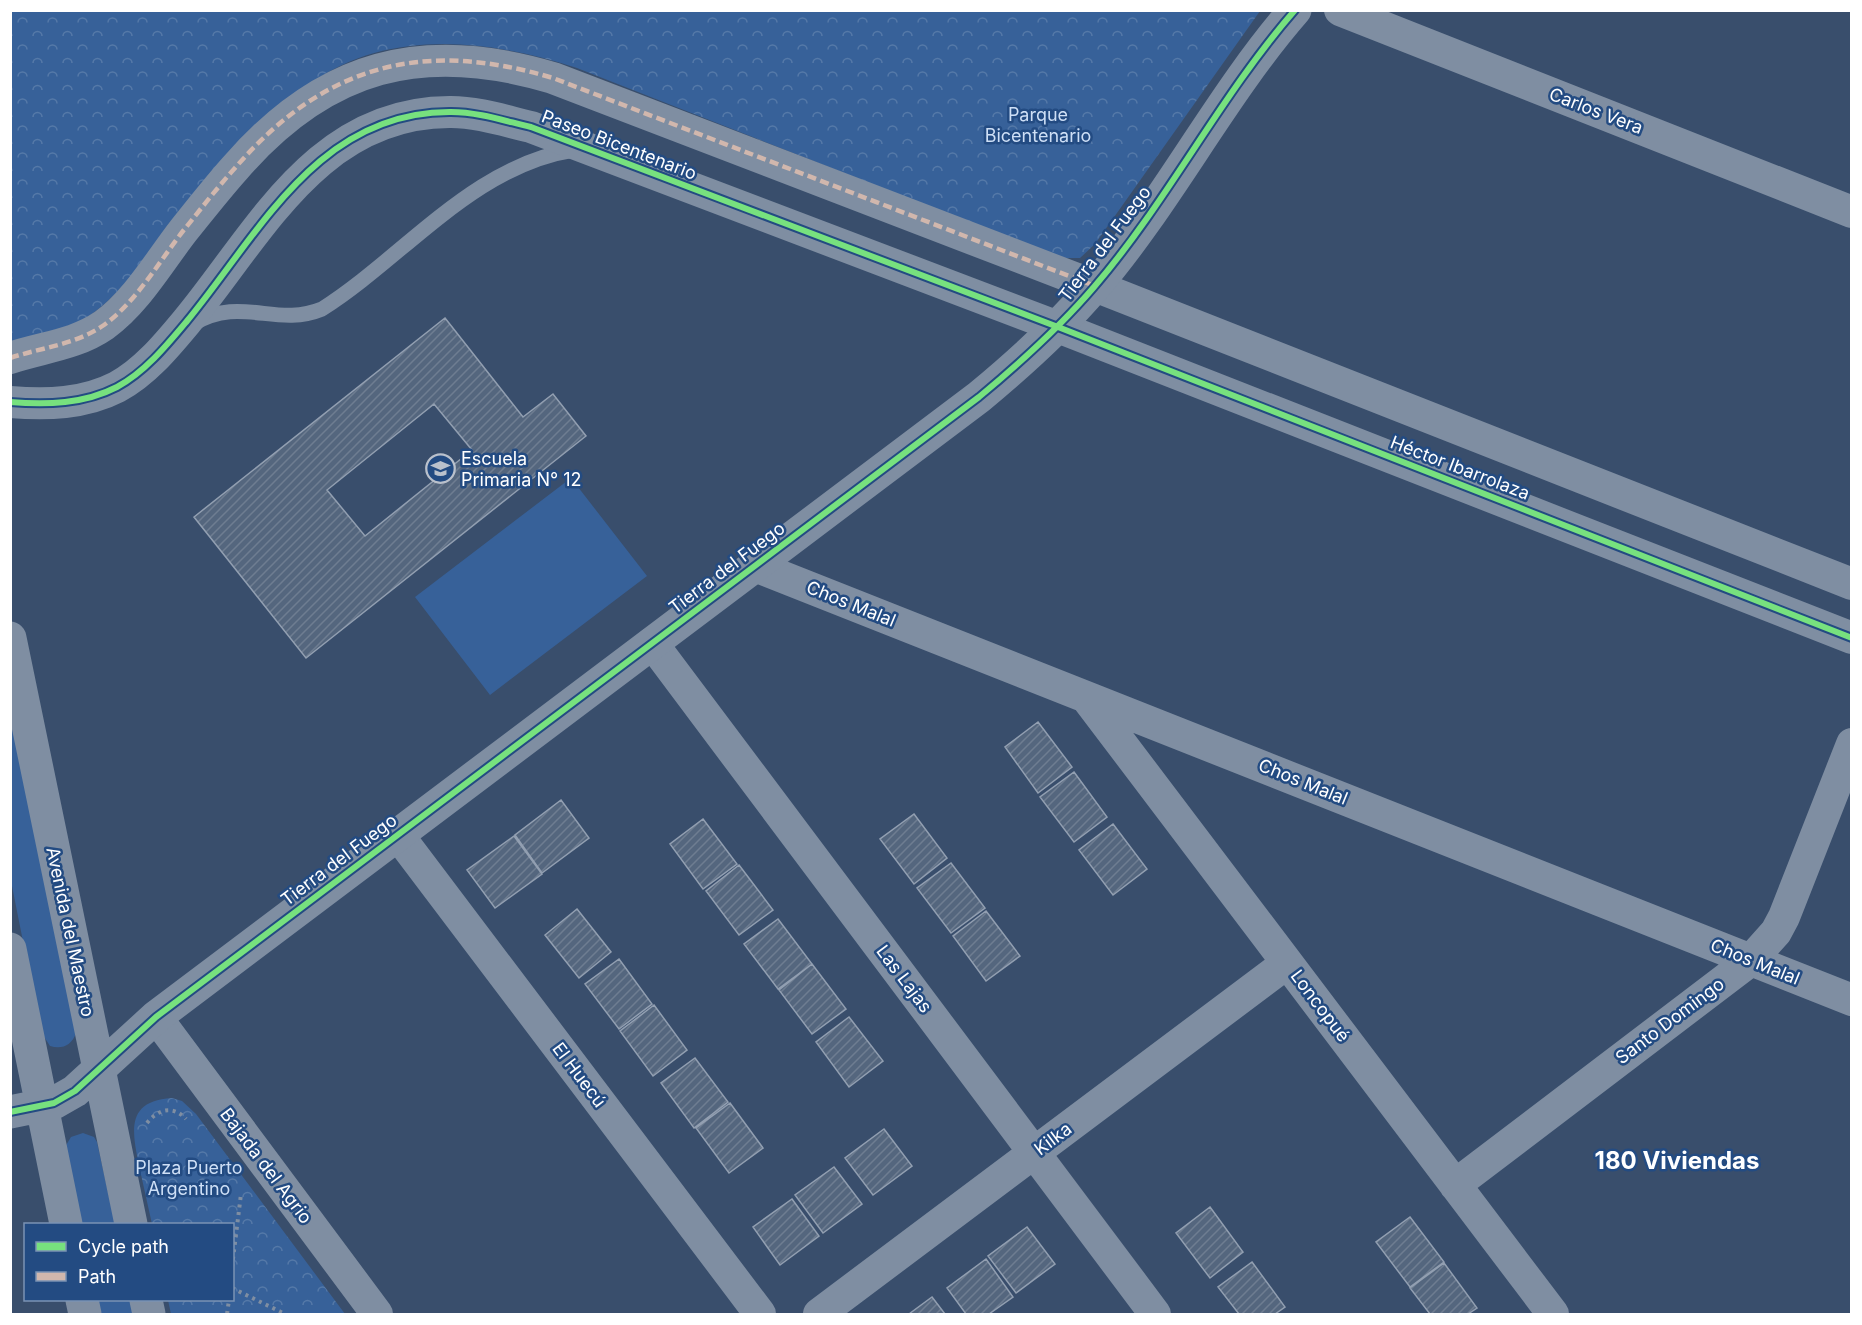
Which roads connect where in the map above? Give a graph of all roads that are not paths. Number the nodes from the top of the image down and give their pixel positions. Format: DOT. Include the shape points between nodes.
graph roads {
  1 [pos="1295,10"];
  2 [pos="1340,10"];
  3 [pos="585,148"];
  4 [pos="1851,212"];
  5 [pos="1095,286"];
  6 [pos="1058,327"];
  7 [pos="175,335"];
  8 [pos="10,358"];
  9 [pos="10,402"];
  10 [pos="755,566"];
  11 [pos="1851,584"];
  12 [pos="1851,638"];
  13 [pos="10,639"];
  14 [pos="652,643"];
  15 [pos="1086,696"];
  16 [pos="1851,744"];
  17 [pos="398,835"];
  18 [pos="10,949"];
  19 [pos="1751,960"];
  20 [pos="1287,963"];
  21 [pos="1851,1000"];
  22 [pos="156,1017"];
  23 [pos="99,1071"];
  24 [pos="42,1106"];
  25 [pos="10,1112"];
  26 [pos="1034,1153"];
  27 [pos="1455,1185"];
  28 [pos="66,1223"];
  29 [pos="131,1223"];
  30 [pos="377,1314"];
  31 [pos="759,1314"];
  32 [pos="819,1314"];
  33 [pos="1155,1314"];
  34 [pos="1553,1314"];
  1 -- 5 [label="street, Tierra del Fuego"];
  2 -- 4 [label="street, Carlos Vera"];
  3 -- 6 [label="street, Paseo Bicentenario"];
  3 -- 7 [label="lane" via="554,153 500,175 322,309 289,317 235,310 216,313"];
  3 -- 7 [label="street, Paseo Bicentenario" via="531,128 451,112 409,117 371,129 304,172"];
  5 -- 6 [label="street, Tierra del Fuego"];
  5 -- 8 [label="street" via="553,78 512,66 465,59 419,61 374,69 331,88 296,110 235,167 131,298 105,324 76,341"];
  5 -- 11 [label="street, Héctor Ibarrolaza"];
  6 -- 10 [label="street, Tierra del Fuego" via="979,397"];
  6 -- 12 [label="street, Héctor Ibarrolaza"];
  7 -- 9 [label="street, Paseo Bicentenario" via="117,387 82,400 44,405"];
  10 -- 14 [label="street, Tierra del Fuego"];
  10 -- 15 [label="street, Chos Malal"];
  13 -- 23 [label="street, Avenida del Maestro"];
  14 -- 17 [label="street, Tierra del Fuego"];
  14 -- 26 [label="street, Las Lajas"];
  15 -- 19 [label="street, Chos Malal"];
  15 -- 20 [label="street, Loncopué"];
  16 -- 19 [label="street, Santo Domingo" via="1784,917"];
  17 -- 22 [label="street, Tierra del Fuego"];
  17 -- 31 [label="street, El Huecú"];
  18 -- 24 [label="street"];
  19 -- 21 [label="street, Chos Malal"];
  19 -- 27 [label="street, Santo Domingo"];
  20 -- 26 [label="street, Kilka"];
  20 -- 27 [label="street, Loncopué"];
  22 -- 23 [label="street, Tierra del Fuego"];
  22 -- 30 [label="street, Bajada del Agrio"];
  23 -- 24 [label="street, Tierra del Fuego" via="75,1091"];
  23 -- 29 [label="street, Avenida del Maestro"];
  24 -- 25 [label="street, Tierra del Fuego"];
  24 -- 28 [label="street"];
  26 -- 32 [label="street, Kilka"];
  26 -- 33 [label="street, Las Lajas"];
  27 -- 34 [label="street, Loncopué"];
}
